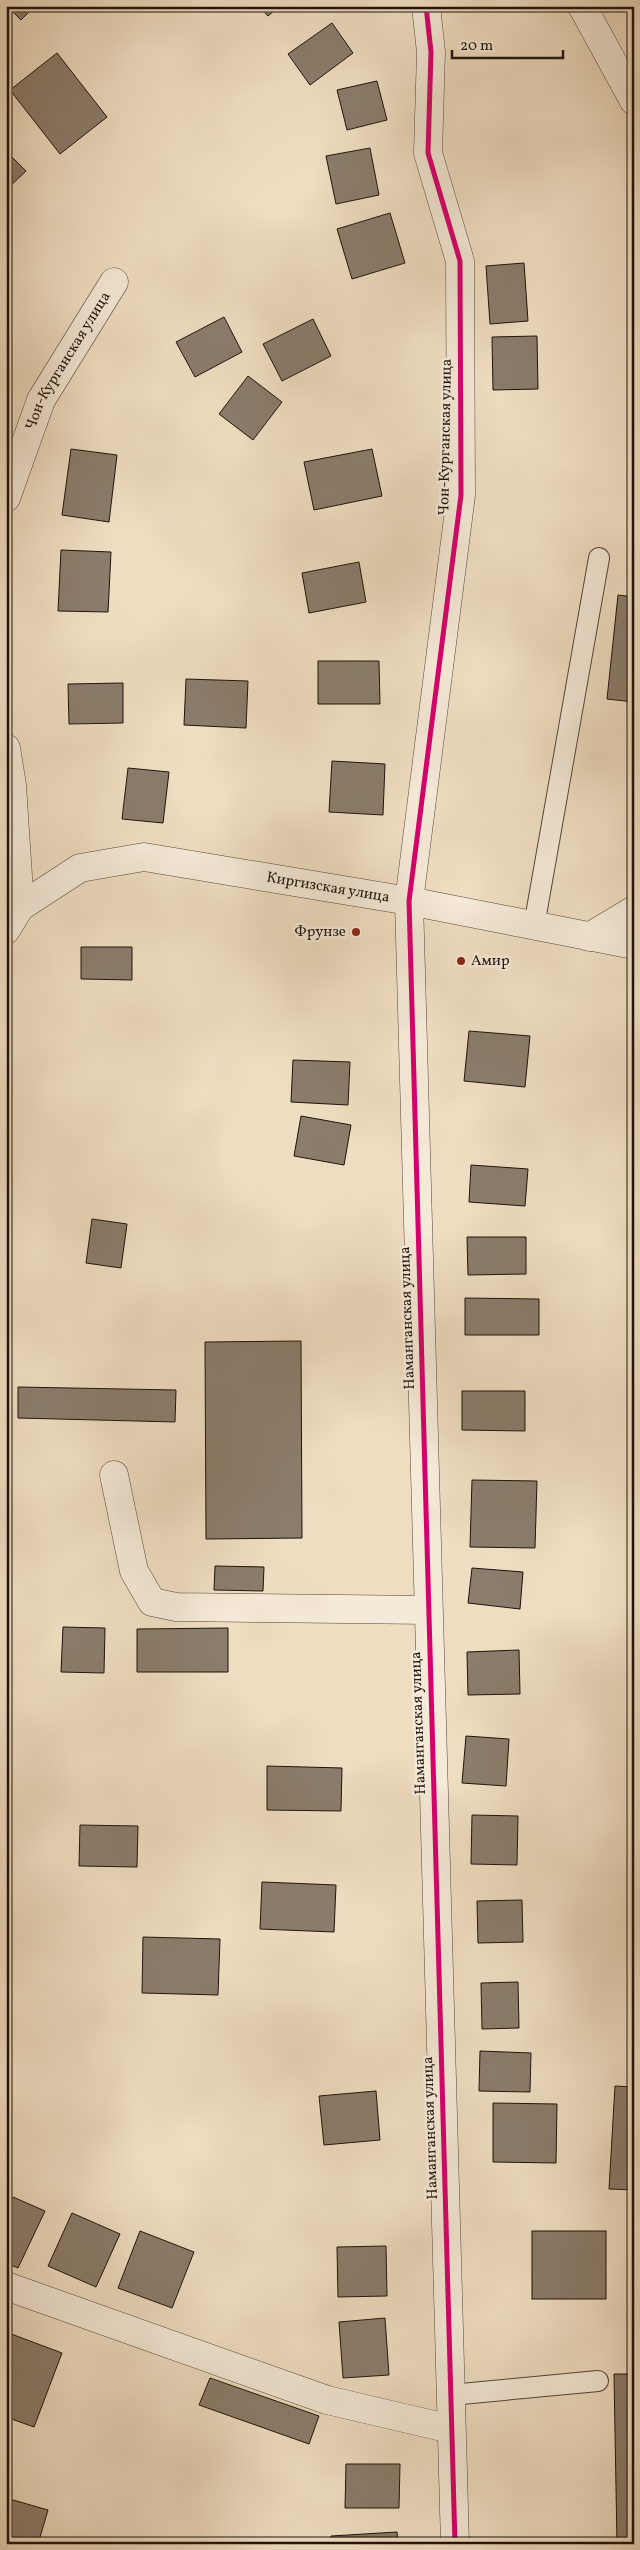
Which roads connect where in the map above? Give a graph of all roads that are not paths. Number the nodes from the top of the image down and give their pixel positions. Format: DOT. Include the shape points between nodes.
graph roads {
  1 [pos="426,6"];
  2 [pos="582,6"];
  3 [pos="634,101"];
  4 [pos="114,282"];
  5 [pos="6,498"];
  6 [pos="599,558"];
  7 [pos="6,748"];
  8 [pos="409,901"];
  9 [pos="20,907"];
  10 [pos="634,910"];
  11 [pos="534,926"];
  12 [pos="6,930"];
  13 [pos="589,937"];
  14 [pos="634,946"];
  15 [pos="114,1475"];
  16 [pos="428,1610"];
  17 [pos="6,2286"];
  18 [pos="598,2381"];
  19 [pos="451,2395"];
  20 [pos="451,2429"];
  21 [pos="455,2544"];
  1 -- 8 [label="street, Чон-Курганская улица" via="431,52 428,153 460,261 460,495"];
  2 -- 3 [label="street"];
  4 -- 5 [label="street, Чон-Курганская улица" via="41,400"];
  6 -- 11 [label="lane"];
  7 -- 9 [label="street" via="12,786"];
  8 -- 9 [label="street, Киргизская улица" via="144,857 80,868"];
  8 -- 11 [label="street, Киргизская улица"];
  8 -- 16 [label="street, Наманганская улица"];
  9 -- 12 [label="street"];
  10 -- 13 [label="street"];
  11 -- 13 [label="street, Киргизская улица"];
  13 -- 14 [label="street, Киргизская улица"];
  15 -- 16 [label="street" via="134,1571 152,1602 176,1607"];
  16 -- 19 [label="street, Наманганская улица"];
  17 -- 20 [label="street" via="327,2400"];
  18 -- 19 [label="lane"];
  19 -- 20 [label="street, Наманганская улица"];
  20 -- 21 [label="street, Наманганская улица"];
}
